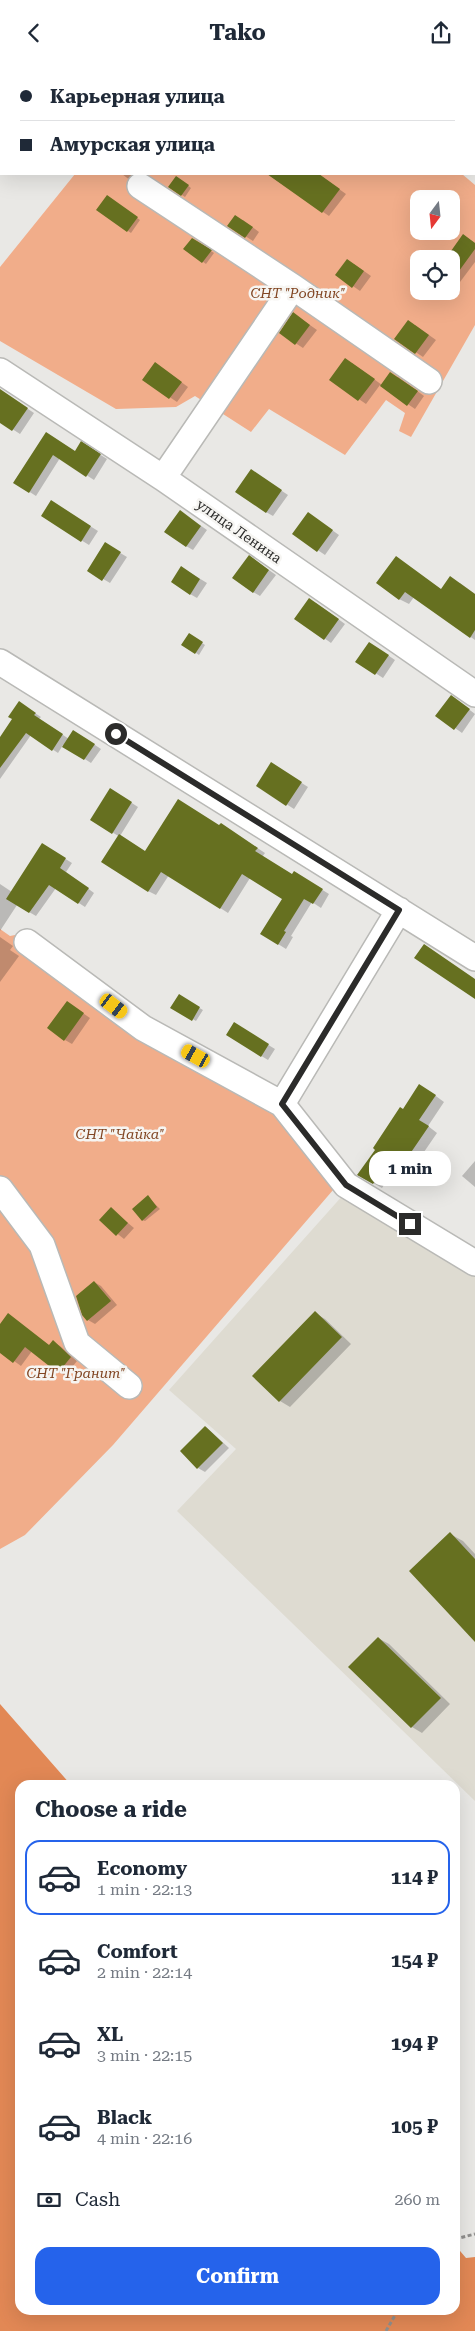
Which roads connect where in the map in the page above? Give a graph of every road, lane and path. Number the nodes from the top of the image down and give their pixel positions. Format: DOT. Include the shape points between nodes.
graph roads {
  1 [pos="140,185"];
  2 [pos="294,287"];
  3 [pos="0,371"];
  4 [pos="429,381"];
  5 [pos="163,478"];
  6 [pos="0,662"];
  7 [pos="475,694"];
  8 [pos="399,910"];
  9 [pos="27,942"];
  10 [pos="475,958"];
  11 [pos="282,1104"];
  12 [pos="0,1189"];
  13 [pos="475,1263"];
  14 [pos="129,1386"];
  15 [pos="475,2234"];
  16 [pos="460,2238"];
  17 [pos="395,2315"];
  18 [pos="386,2331"];
  1 -- 2 [label="street"];
  2 -- 4 [label="street"];
  2 -- 5 [label="street"];
  3 -- 5 [label="street, улица Ленина"];
  5 -- 7 [label="street, улица Ленина"];
  6 -- 8 [label="street"];
  8 -- 10 [label="street"];
  8 -- 11 [label="street"];
  9 -- 11 [label="street" via="143,1028"];
  11 -- 13 [label="street" via="346,1185"];
  12 -- 14 [label="street" via="42,1245 77,1343"];
  15 -- 16 [label="path"];
  17 -- 18 [label="path"];
}
